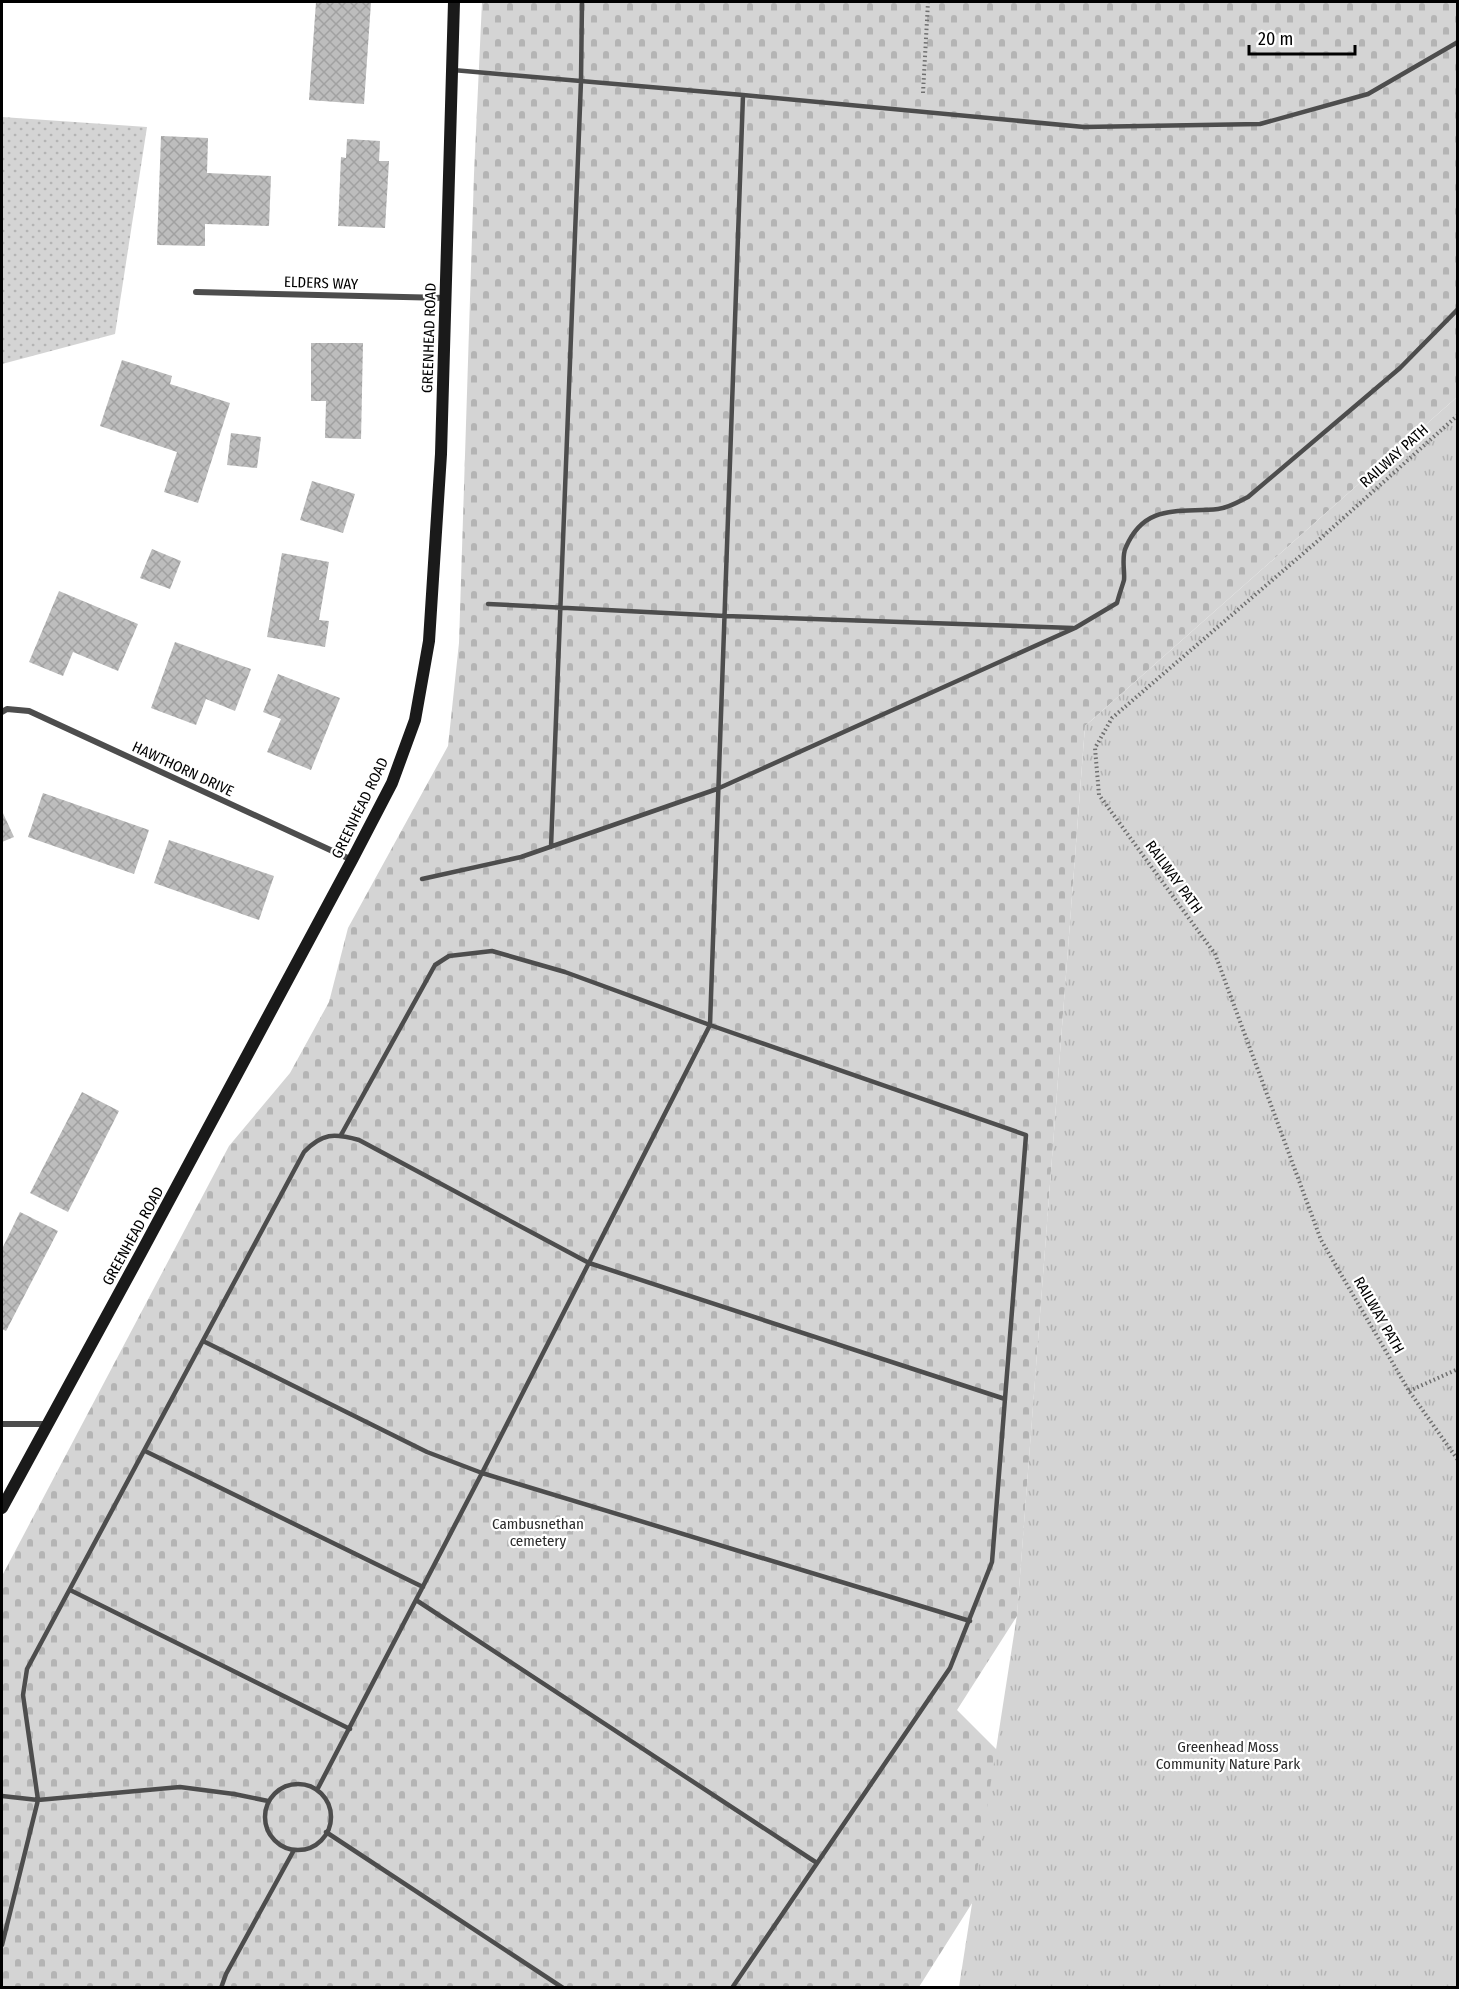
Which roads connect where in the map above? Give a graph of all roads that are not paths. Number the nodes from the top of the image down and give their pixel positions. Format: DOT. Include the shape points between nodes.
graph roads {
  1 [pos="454,2"];
  2 [pos="582,2"];
  3 [pos="1458,42"];
  4 [pos="453,70"];
  5 [pos="581,81"];
  6 [pos="744,95"];
  7 [pos="196,292"];
  8 [pos="446,298"];
  9 [pos="1458,309"];
  10 [pos="489,604"];
  11 [pos="560,609"];
  12 [pos="725,615"];
  13 [pos="1075,628"];
  14 [pos="2,712"];
  15 [pos="717,789"];
  16 [pos="551,847"];
  17 [pos="352,860"];
  18 [pos="422,879"];
  19 [pos="710,1025"];
  20 [pos="341,1135"];
  21 [pos="589,1263"];
  22 [pos="203,1341"];
  23 [pos="1005,1400"];
  24 [pos="2,1424"];
  25 [pos="47,1424"];
  26 [pos="145,1451"];
  27 [pos="482,1473"];
  28 [pos="2,1508"];
  29 [pos="423,1587"];
  30 [pos="70,1590"];
  31 [pos="416,1600"];
  32 [pos="970,1621"];
  33 [pos="350,1729"];
  34 [pos="317,1790"];
  35 [pos="2,1796"];
  36 [pos="38,1800"];
  37 [pos="268,1801"];
  38 [pos="327,1833"];
  39 [pos="294,1850"];
  40 [pos="817,1863"];
  41 [pos="2,1945"];
  42 [pos="221,1988"];
  43 [pos="563,1988"];
  44 [pos="732,1988"];
  1 -- 4 [label="street, GREENHEAD ROAD"];
  2 -- 5 [label="lane"];
  3 -- 6 [label="lane" via="1368,94 1260,124 1084,127"];
  4 -- 5 [label="lane"];
  4 -- 8 [label="street, GREENHEAD ROAD"];
  5 -- 6 [label="lane"];
  5 -- 11 [label="lane"];
  6 -- 12 [label="lane"];
  7 -- 8 [label="street, ELDERS WAY"];
  8 -- 17 [label="street, GREENHEAD ROAD" via="429,641 415,720 392,783"];
  9 -- 13 [label="lane" via="1400,368 1248,497 1230,507 1182,509 1147,519 1124,550 1124,579 1117,603"];
  10 -- 11 [label="lane"];
  11 -- 12 [label="lane"];
  11 -- 16 [label="lane"];
  12 -- 13 [label="lane"];
  12 -- 15 [label="lane"];
  13 -- 15 [label="lane"];
  14 -- 17 [label="street, HAWTHORN DRIVE" via="29,711"];
  15 -- 16 [label="lane"];
  15 -- 19 [label="lane"];
  16 -- 18 [label="lane"];
  17 -- 25 [label="street, GREENHEAD ROAD"];
  19 -- 20 [label="lane" via="566,972 492,951 449,956 435,965"];
  19 -- 21 [label="lane"];
  19 -- 23 [label="lane" via="1026,1135"];
  20 -- 21 [label="lane" via="359,1140"];
  20 -- 22 [label="lane" via="316,1139 304,1152"];
  21 -- 23 [label="lane"];
  21 -- 27 [label="lane"];
  22 -- 26 [label="lane"];
  22 -- 27 [label="lane" via="427,1452"];
  23 -- 32 [label="lane" via="992,1563"];
  24 -- 25 [label="street"];
  25 -- 28 [label="street, GREENHEAD ROAD"];
  26 -- 29 [label="lane"];
  26 -- 30 [label="lane"];
  27 -- 29 [label="lane"];
  27 -- 32 [label="lane"];
  29 -- 31 [label="lane"];
  30 -- 33 [label="lane"];
  30 -- 36 [label="lane" via="27,1670 23,1695"];
  31 -- 33 [label="lane"];
  31 -- 40 [label="lane"];
  32 -- 40 [label="lane" via="950,1668"];
  33 -- 34 [label="lane"];
  34 -- 37 [label="lane" via="294,1783 279,1789"];
  34 -- 38 [label="lane" via="331,1808"];
  35 -- 36 [label="lane"];
  36 -- 37 [label="lane" via="180,1787"];
  36 -- 41 [label="lane"];
  37 -- 39 [label="lane" via="264,1816 268,1832 279,1844"];
  38 -- 39 [label="lane" via="310,1848"];
  38 -- 43 [label="lane"];
  39 -- 42 [label="lane"];
  40 -- 44 [label="lane"];
}
